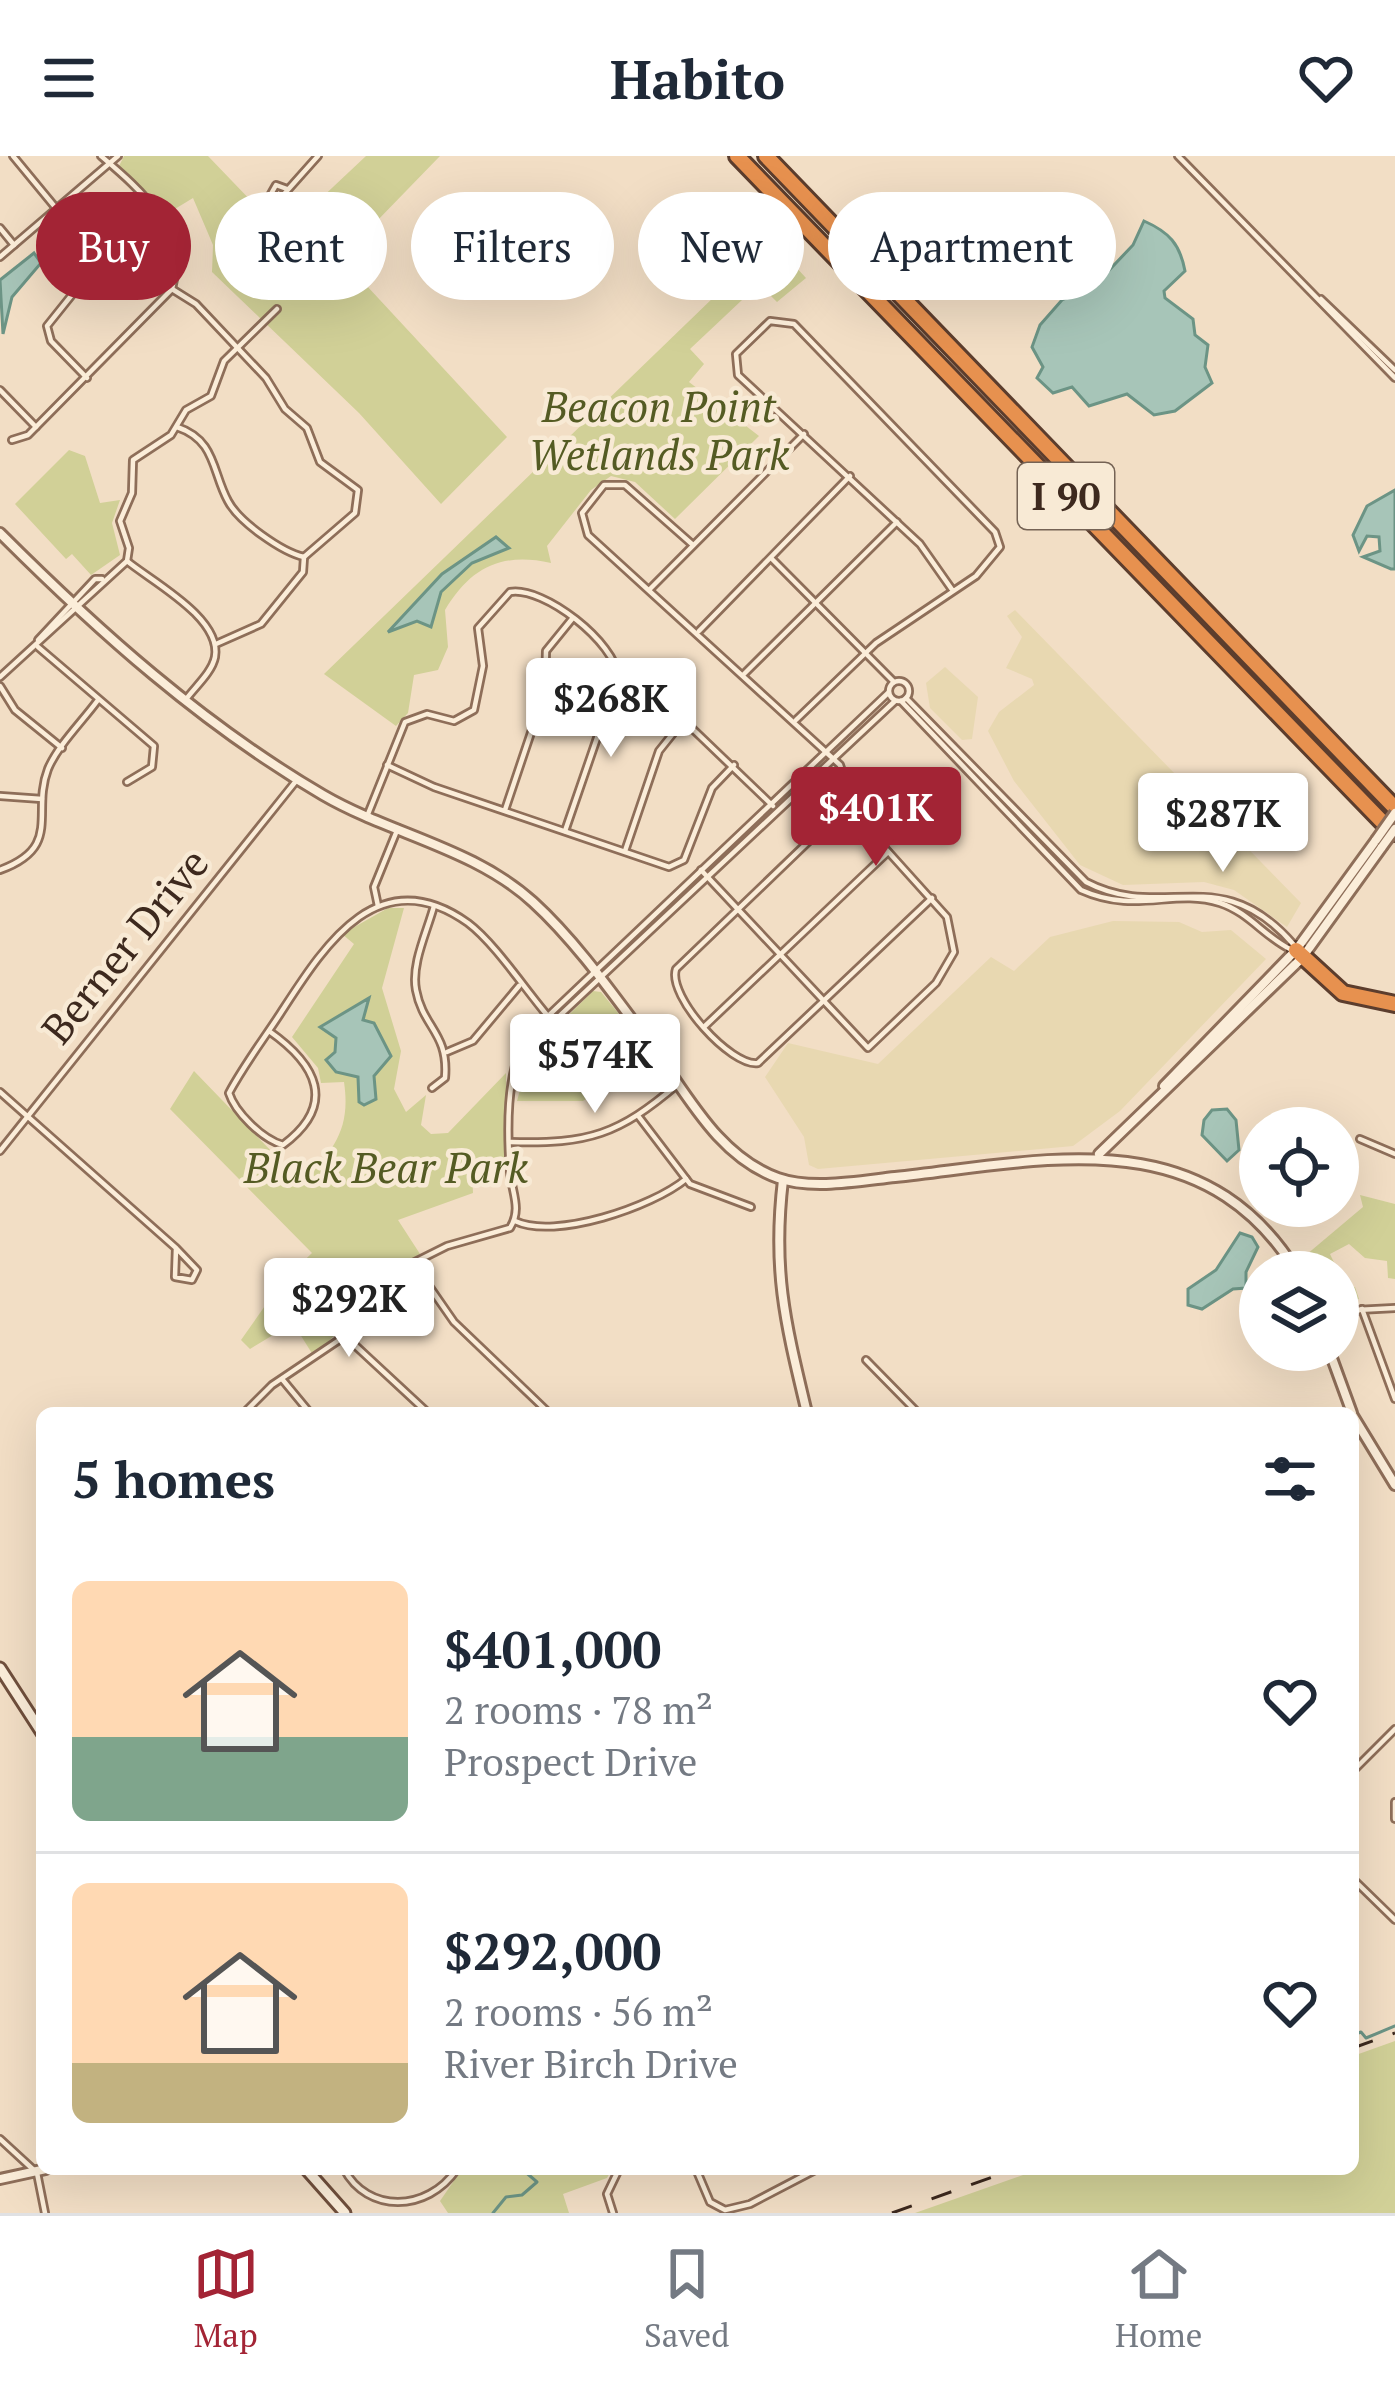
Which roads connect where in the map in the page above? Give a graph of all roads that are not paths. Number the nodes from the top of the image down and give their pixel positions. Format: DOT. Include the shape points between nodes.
graph roads {
  1 [pos="13,156"];
  2 [pos="101,156"];
  3 [pos="118,156"];
  4 [pos="318,156"];
  5 [pos="737,156"];
  6 [pos="766,156"];
  7 [pos="1178,156"];
  8 [pos="110,163"];
  9 [pos="286,189"];
  10 [pos="43,192"];
  11 [pos="76,192"];
  12 [pos="136,192"];
  13 [pos="36,226"];
  14 [pos="0,228"];
  15 [pos="14,245"];
  16 [pos="0,257"];
  17 [pos="65,300"];
  18 [pos="161,300"];
  19 [pos="190,300"];
  20 [pos="277,309"];
  21 [pos="237,347"];
  22 [pos="1395,374"];
  23 [pos="87,378"];
  24 [pos="0,390"];
  25 [pos="36,427"];
  26 [pos="177,427"];
  27 [pos="804,434"];
  28 [pos="12,440"];
  29 [pos="850,476"];
  30 [pos="897,522"];
  31 [pos="0,532"];
  32 [pos="693,545"];
  33 [pos="304,556"];
  34 [pos="772,559"];
  35 [pos="127,562"];
  36 [pos="650,590"];
  37 [pos="953,591"];
  38 [pos="814,604"];
  39 [pos="73,607"];
  40 [pos="572,619"];
  41 [pos="697,632"];
  42 [pos="36,645"];
  43 [pos="214,645"];
  44 [pos="863,656"];
  45 [pos="878,671"];
  46 [pos="744,674"];
  47 [pos="0,677"];
  48 [pos="618,677"];
  49 [pos="894,682"];
  50 [pos="0,686"];
  51 [pos="888,693"];
  52 [pos="186,699"];
  53 [pos="98,700"];
  54 [pos="901,700"];
  55 [pos="685,720"];
  56 [pos="796,720"];
  57 [pos="62,748"];
  58 [pos="829,756"];
  59 [pos="387,765"];
  60 [pos="734,765"];
  61 [pos="298,779"];
  62 [pos="127,782"];
  63 [pos="0,796"];
  64 [pos="44,799"];
  65 [pos="775,807"];
  66 [pos="854,808"];
  67 [pos="505,810"];
  68 [pos="1395,810"];
  69 [pos="368,814"];
  70 [pos="398,828"];
  71 [pos="565,830"];
  72 [pos="1395,832"];
  73 [pos="1379,843"];
  74 [pos="625,851"];
  75 [pos="888,853"];
  76 [pos="0,870"];
  77 [pos="704,873"];
  78 [pos="932,898"];
  79 [pos="378,906"];
  80 [pos="434,906"];
  81 [pos="737,909"];
  82 [pos="1299,954"];
  83 [pos="780,955"];
  84 [pos="591,970"];
  85 [pos="599,979"];
  86 [pos="519,986"];
  87 [pos="825,1002"];
  88 [pos="1395,1004"];
  89 [pos="546,1014"];
  90 [pos="553,1022"];
  91 [pos="704,1026"];
  92 [pos="269,1031"];
  93 [pos="447,1052"];
  94 [pos="514,1071"];
  95 [pos="678,1084"];
  96 [pos="432,1088"];
  97 [pos="0,1093"];
  98 [pos="28,1115"];
  99 [pos="639,1118"];
  100 [pos="1360,1138"];
  101 [pos="511,1142"];
  102 [pos="1395,1142"];
  103 [pos="0,1151"];
  104 [pos="1393,1153"];
  105 [pos="1098,1155"];
  106 [pos="686,1179"];
  107 [pos="783,1180"];
  108 [pos="751,1207"];
  109 [pos="515,1221"];
  110 [pos="176,1248"];
  111 [pos="1281,1251"];
  112 [pos="413,1263"];
  113 [pos="1395,1309"];
  114 [pos="1362,1310"];
  115 [pos="1359,1311"];
  116 [pos="345,1336"];
  117 [pos="866,1360"];
  118 [pos="1337,1371"];
  119 [pos="282,1379"];
  120 [pos="1395,1399"];
  121 [pos="251,1407"];
  122 [pos="305,1407"];
  123 [pos="422,1407"];
  124 [pos="543,1407"];
  125 [pos="806,1407"];
  126 [pos="912,1407"];
  127 [pos="1350,1407"];
  128 [pos="1359,1426"];
  129 [pos="1395,1485"];
  130 [pos="0,1668"];
  131 [pos="36,1724"];
  132 [pos="1395,1729"];
  133 [pos="1359,1765"];
  134 [pos="1395,1802"];
  135 [pos="1395,1819"];
  136 [pos="1359,1885"];
  137 [pos="1395,1921"];
  138 [pos="0,2139"];
  139 [pos="36,2167"];
  140 [pos="36,2172"];
  141 [pos="41,2175"];
  142 [pos="311,2175"];
  143 [pos="347,2175"];
  144 [pos="453,2175"];
  145 [pos="616,2175"];
  146 [pos="699,2175"];
  147 [pos="806,2175"];
  148 [pos="0,2179"];
  149 [pos="381,2210"];
  150 [pos="45,2213"];
  151 [pos="345,2213"];
  152 [pos="393,2213"];
  153 [pos="614,2213"];
  1 -- 10 [label="street"];
  2 -- 8 [label="street"];
  3 -- 8 [label="street"];
  4 -- 9 [label="street"];
  5 -- 72 [label="highway, I 90"];
  6 -- 68 [label="highway, I 90"];
  7 -- 22 [label="street"];
  8 -- 11 [label="street"];
  8 -- 12 [label="street"];
  13 -- 15 [label="street"];
  14 -- 15 [label="street"];
  15 -- 16 [label="street"];
  17 -- 23 [label="street" via="47,329"];
  18 -- 23 [label="street"];
  19 -- 21 [label="street"];
  20 -- 21 [label="street"];
  21 -- 26 [label="street" via="211,396 186,410"];
  21 -- 33 [label="street" via="307,428 320,462 359,493 355,513"];
  23 -- 25 [label="street"];
  24 -- 25 [label="street"];
  25 -- 28 [label="street"];
  26 -- 33 [label="street" via="214,458 232,508"];
  26 -- 35 [label="street" via="130,466 132,494 120,521"];
  27 -- 29 [label="street"];
  27 -- 32 [label="street"];
  27 -- 37 [label="street" via="738,375 740,347 770,321 794,324 995,532 1000,547"];
  29 -- 30 [label="street"];
  29 -- 34 [label="street"];
  30 -- 37 [label="street"];
  30 -- 38 [label="street"];
  31 -- 39 [label="street"];
  32 -- 36 [label="street"];
  32 -- 36 [label="street" via="625,484 604,485 584,506 584,529"];
  33 -- 43 [label="street" via="303,572 261,624"];
  34 -- 38 [label="street"];
  34 -- 41 [label="street"];
  35 -- 39 [label="street"];
  35 -- 43 [label="street" via="184,598"];
  36 -- 41 [label="street"];
  37 -- 44 [label="street"];
  38 -- 44 [label="street"];
  38 -- 46 [label="street"];
  39 -- 42 [label="street"];
  39 -- 52 [label="street"];
  40 -- 48 [label="street" via="612,656"];
  40 -- 59 [label="street" via="536,591 496,602 478,628 483,666 474,710 454,721 427,714 405,722"];
  40 -- 67 [label="street" via="546,651 545,691"];
  41 -- 46 [label="street"];
  42 -- 47 [label="street"];
  42 -- 53 [label="street"];
  43 -- 52 [label="street" via="212,665"];
  44 -- 45 [label="street"];
  44 -- 56 [label="street"];
  45 -- 49 [label="street"];
  45 -- 51 [label="street"];
  46 -- 56 [label="street"];
  48 -- 55 [label="street" via="650,688"];
  48 -- 71 [label="street"];
  49 -- 51 [label="street"];
  49 -- 54 [label="street" via="907,685"];
  50 -- 57 [label="street" via="15,710"];
  51 -- 54 [label="street"];
  51 -- 58 [label="street"];
  52 -- 61 [label="street"];
  53 -- 57 [label="street"];
  53 -- 62 [label="street" via="154,746 152,767"];
  54 -- 58 [label="street"];
  54 -- 82 [label="street" via="1097,893 1234,898"];
  55 -- 60 [label="street"];
  55 -- 74 [label="street" via="659,751"];
  56 -- 58 [label="street"];
  57 -- 64 [label="street"];
  58 -- 65 [label="street"];
  58 -- 66 [label="street" via="845,772"];
  59 -- 67 [label="street"];
  59 -- 69 [label="street"];
  60 -- 65 [label="street"];
  60 -- 74 [label="street" via="712,788 684,860 669,867"];
  61 -- 69 [label="street"];
  61 -- 98 [label="street, Berner Drive"];
  63 -- 64 [label="street"];
  64 -- 76 [label="street" via="37,843"];
  65 -- 77 [label="street"];
  66 -- 75 [label="street"];
  66 -- 81 [label="street"];
  67 -- 71 [label="street"];
  68 -- 73 [label="street, bridge"];
  69 -- 70 [label="street"];
  70 -- 79 [label="street" via="374,886"];
  70 -- 84 [label="street" via="470,860 532,901"];
  71 -- 74 [label="street"];
  72 -- 73 [label="street, bridge"];
  73 -- 82 [label="street"];
  75 -- 78 [label="street"];
  75 -- 83 [label="street"];
  77 -- 81 [label="street"];
  77 -- 84 [label="street"];
  77 -- 85 [label="street"];
  78 -- 87 [label="street"];
  78 -- 87 [label="street" via="953,931 954,952 868,1048"];
  79 -- 80 [label="street"];
  79 -- 92 [label="street" via="335,934"];
  80 -- 86 [label="street" via="471,926"];
  80 -- 93 [label="street" via="416,989"];
  81 -- 83 [label="street"];
  81 -- 91 [label="street" via="673,979"];
  82 -- 88 [label="highway" via="1342,993"];
  82 -- 105 [label="street"];
  83 -- 87 [label="street"];
  83 -- 91 [label="street"];
  84 -- 85 [label="street"];
  84 -- 89 [label="street"];
  85 -- 90 [label="street"];
  85 -- 95 [label="street"];
  86 -- 89 [label="street"];
  86 -- 93 [label="street" via="473,1041"];
  87 -- 91 [label="street" via="750,1065"];
  89 -- 90 [label="street"];
  89 -- 94 [label="street" via="525,1038"];
  90 -- 94 [label="street"];
  92 -- 92 [label="street" via="302,1056 314,1085 313,1111 283,1145 229,1098"];
  93 -- 96 [label="street" via="445,1078"];
  94 -- 101 [label="street"];
  95 -- 99 [label="street"];
  95 -- 107 [label="street" via="730,1148"];
  97 -- 98 [label="street"];
  98 -- 103 [label="street, Berner Drive"];
  98 -- 110 [label="street"];
  99 -- 101 [label="street" via="589,1140"];
  99 -- 106 [label="street"];
  100 -- 104 [label="street"];
  101 -- 109 [label="street"];
  102 -- 104 [label="street"];
  105 -- 107 [label="street" via="845,1182"];
  105 -- 111 [label="street" via="1172,1168 1220,1193"];
  106 -- 108 [label="street"];
  106 -- 109 [label="street" via="659,1200 551,1229"];
  107 -- 125 [label="street" via="775,1247 780,1302"];
  109 -- 112 [label="street"];
  110 -- 110 [label="street" via="197,1270 192,1280 175,1277"];
  112 -- 116 [label="street"];
  112 -- 124 [label="street" via="454,1322"];
  113 -- 114 [label="street"];
  114 -- 115 [label="street"];
  114 -- 120 [label="street"];
  116 -- 119 [label="street"];
  116 -- 123 [label="street"];
  117 -- 126 [label="street"];
  118 -- 127 [label="street"];
  119 -- 121 [label="street"];
  119 -- 122 [label="street"];
  128 -- 129 [label="street"];
  130 -- 131 [label="main road"];
  132 -- 133 [label="street"];
  134 -- 135 [label="street"];
  136 -- 137 [label="street"];
  138 -- 139 [label="street"];
  140 -- 148 [label="street"];
  141 -- 150 [label="street"];
  142 -- 151 [label="main road"];
  143 -- 149 [label="street" via="361,2199"];
  144 -- 152 [label="street" via="434,2201"];
  145 -- 153 [label="street" via="607,2194"];
  146 -- 147 [label="street" via="710,2202 725,2210"];
}
